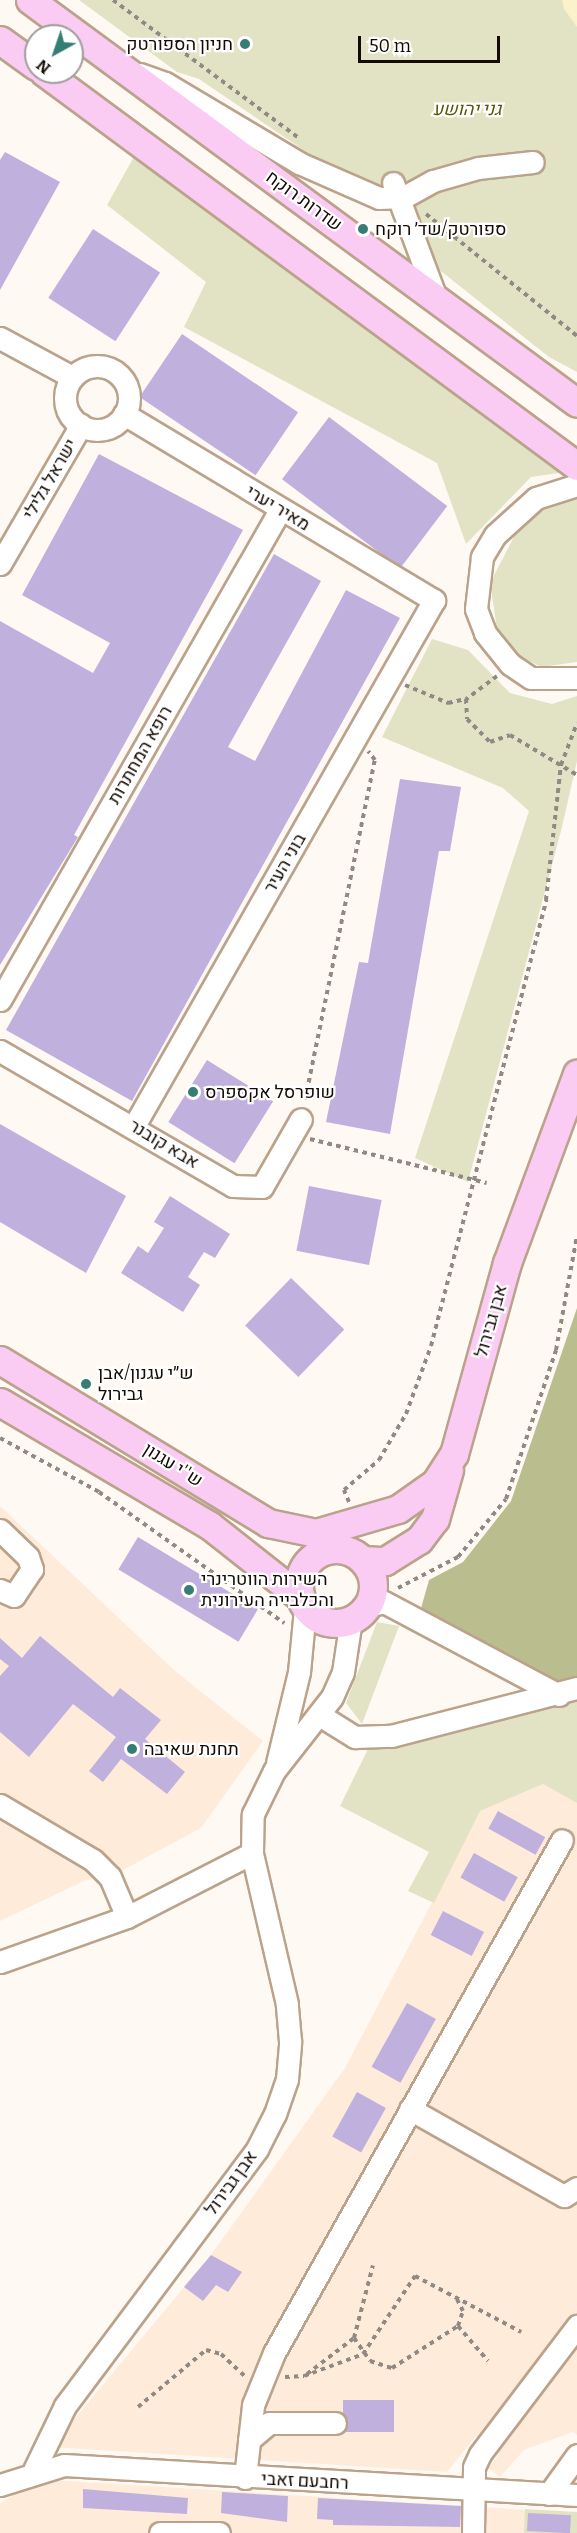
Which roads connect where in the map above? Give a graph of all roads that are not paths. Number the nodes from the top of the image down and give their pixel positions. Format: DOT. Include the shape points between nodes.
graph roads {
  1 [pos="30,0"];
  2 [pos="0,40"];
  3 [pos="24,57"];
  4 [pos="125,69"];
  5 [pos="60,84"];
  6 [pos="533,162"];
  7 [pos="395,191"];
  8 [pos="436,298"];
  9 [pos="0,338"];
  10 [pos="72,378"];
  11 [pos="577,402"];
  12 [pos="124,414"];
  13 [pos="81,425"];
  14 [pos="577,466"];
  15 [pos="577,485"];
  16 [pos="280,510"];
  17 [pos="0,564"];
  18 [pos="434,600"];
  19 [pos="577,678"];
  20 [pos="0,1000"];
  21 [pos="0,1051"];
  22 [pos="577,1074"];
  23 [pos="135,1126"];
  24 [pos="296,1127"];
  25 [pos="0,1360"];
  26 [pos="0,1402"];
  27 [pos="105,1423"];
  28 [pos="454,1454"];
  29 [pos="357,1524"];
  30 [pos="0,1530"];
  31 [pos="320,1552"];
  32 [pos="363,1560"];
  33 [pos="0,1590"];
  34 [pos="302,1602"];
  35 [pos="360,1613"];
  36 [pos="568,1692"];
  37 [pos="321,1716"];
  38 [pos="274,1771"];
  39 [pos="0,1805"];
  40 [pos="562,1840"];
  41 [pos="252,1853"];
  42 [pos="127,1917"];
  43 [pos="0,1962"];
  44 [pos="410,2109"];
  45 [pos="577,2188"];
  46 [pos="577,2326"];
  47 [pos="335,2423"];
  48 [pos="249,2440"];
  49 [pos="577,2455"];
  50 [pos="34,2470"];
  51 [pos="245,2478"];
  52 [pos="0,2485"];
  53 [pos="474,2490"];
  54 [pos="549,2494"];
  55 [pos="577,2495"];
  56 [pos="160,2533"];
  57 [pos="219,2533"];
  58 [pos="473,2533"];
  1 -- 4 [label="main road, שדרות רוקח"];
  2 -- 3 [label="main road"];
  4 -- 7 [label="street" via="165,83 363,195"];
  4 -- 8 [label="main road, שדרות רוקח"];
  5 -- 14 [label="main road"];
  6 -- 7 [label="street" via="453,174"];
  7 -- 8 [label="street"];
  8 -- 11 [label="main road, שדרות רוקח"];
  9 -- 10 [label="street"];
  10 -- 12 [label="street" via="100,366 118,375 128,393"];
  10 -- 13 [label="street" via="67,409"];
  12 -- 13 [label="street" via="100,429"];
  12 -- 16 [label="street, מאיר יערי"];
  13 -- 17 [label="street, ישראל גלילי"];
  15 -- 19 [label="street" via="536,498 512,514 482,557 476,609 485,633 510,664 531,678"];
  16 -- 18 [label="street, מאיר יערי"];
  16 -- 20 [label="street, רופא המחתרות"];
  18 -- 23 [label="street, בוני העיר"];
  21 -- 23 [label="street, אבא קובנר"];
  22 -- 28 [label="main road, אבן גבירול" via="507,1263"];
  23 -- 24 [label="street, אבא קובנר" via="243,1186 262,1187"];
  25 -- 27 [label="main road, ש''י עגנון"];
  26 -- 34 [label="main road, ש''י עגנון" via="209,1525"];
  27 -- 29 [label="main road, ש''י עגנון" via="268,1523 306,1533"];
  27 -- 31 [label="main road" via="267,1531"];
  28 -- 29 [label="main road, אבן גבירול" via="435,1483 416,1500"];
  28 -- 32 [label="main road" via="428,1531 395,1557"];
  30 -- 33 [label="street" via="28,1557 32,1569 14,1596"];
  31 -- 32 [label="main road" via="342,1549"];
  31 -- 34 [label="main road" via="304,1566"];
  32 -- 35 [label="main road" via="373,1578"];
  34 -- 35 [label="main road" via="326,1622"];
  34 -- 38 [label="street" via="304,1639 278,1725"];
  35 -- 36 [label="street" via="384,1602"];
  35 -- 37 [label="street, אבן גבירול" via="343,1672"];
  36 -- 37 [label="street" via="365,1739 346,1734"];
  37 -- 38 [label="street, אבן גבירול"];
  38 -- 41 [label="street, אבן גבירול" via="253,1814"];
  39 -- 42 [label="street" via="93,1860 110,1877"];
  40 -- 44 [label="street"];
  41 -- 42 [label="street"];
  41 -- 50 [label="street, אבן גבירול" via="287,2004 287,2079 275,2115 257,2149 65,2406"];
  42 -- 43 [label="street"];
  44 -- 45 [label="street" via="564,2196"];
  44 -- 48 [label="street" via="259,2389"];
  46 -- 53 [label="street" via="480,2454"];
  47 -- 48 [label="street" via="269,2422"];
  48 -- 51 [label="street"];
  49 -- 54 [label="street"];
  50 -- 51 [label="street, רחבעם זאבי" via="63,2465"];
  50 -- 52 [label="street, רחבעם זאבי"];
  51 -- 53 [label="street, רחבעם זאבי"];
  53 -- 54 [label="street, רחבעם זאבי"];
  53 -- 58 [label="street"];
  54 -- 55 [label="street, רחבעם זאבי"];
  56 -- 57 [label="street"];
}
